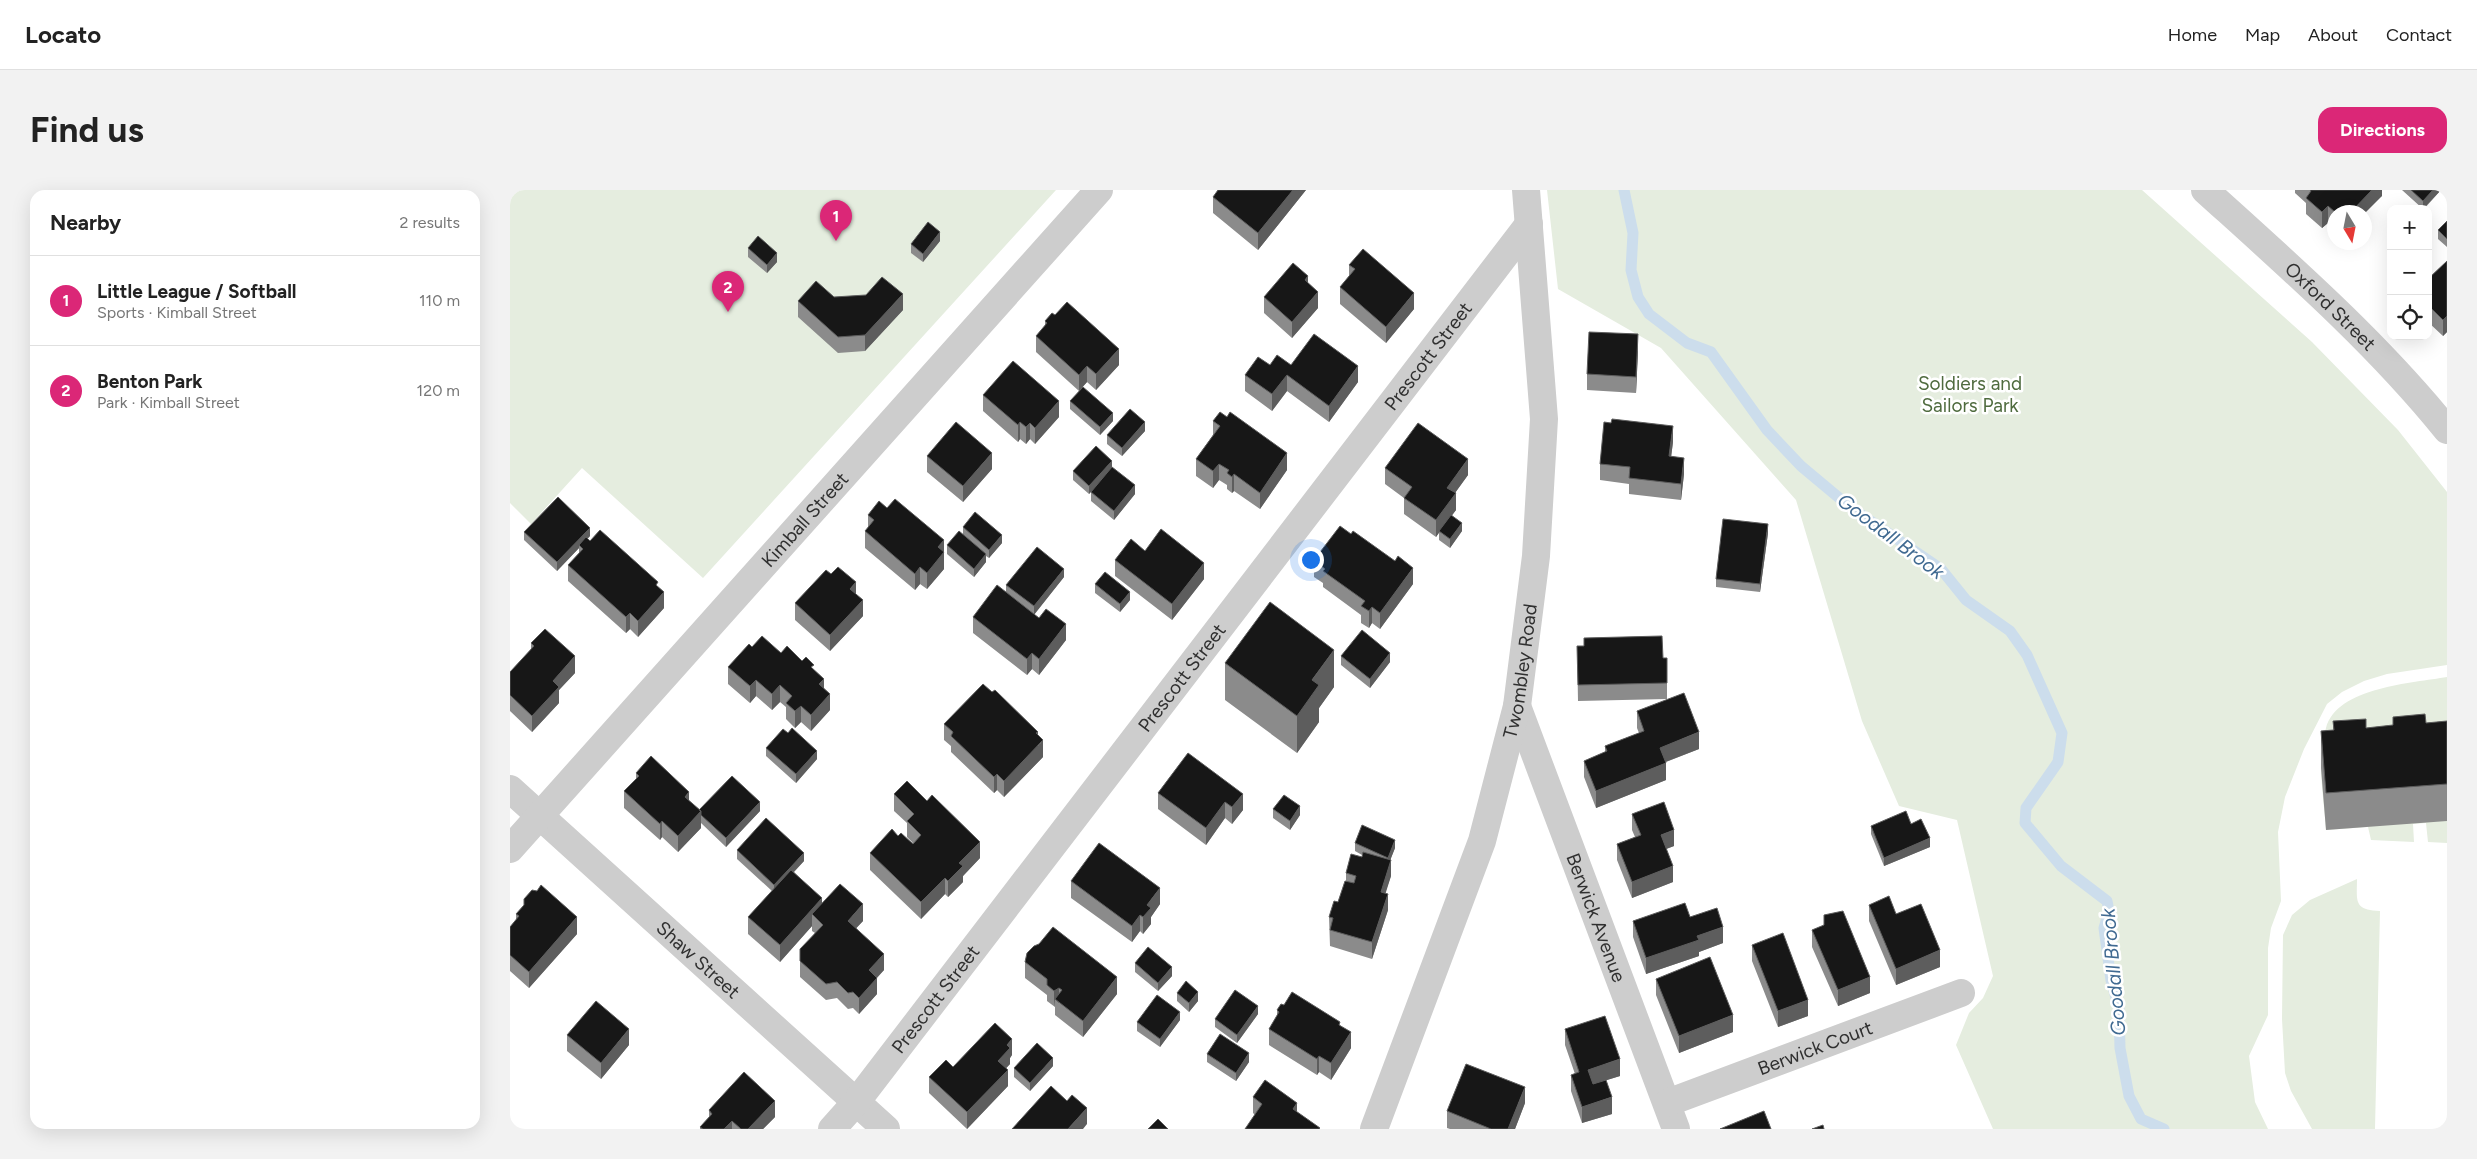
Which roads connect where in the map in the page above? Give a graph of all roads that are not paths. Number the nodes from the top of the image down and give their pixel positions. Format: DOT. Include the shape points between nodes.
graph roads {
  1 [pos="1099,190"];
  2 [pos="1526,190"];
  3 [pos="2206,190"];
  4 [pos="1530,224"];
  5 [pos="2447,430"];
  6 [pos="1517,706"];
  7 [pos="510,789"];
  8 [pos="540,816"];
  9 [pos="510,849"];
  10 [pos="1960,993"];
  11 [pos="857,1101"];
  12 [pos="1667,1103"];
  13 [pos="832,1129"];
  14 [pos="886,1129"];
  15 [pos="1374,1129"];
  16 [pos="1676,1129"];
  1 -- 8 [label="street, Kimball Street"];
  2 -- 4 [label="street, Twombley Road"];
  3 -- 5 [label="street, Oxford Street" via="2328,303"];
  4 -- 6 [label="street, Twombley Road" via="1544,418 1536,556"];
  4 -- 11 [label="street, Prescott Street"];
  6 -- 12 [label="street, Berwick Avenue"];
  6 -- 15 [label="street, Twombley Road" via="1482,841"];
  7 -- 8 [label="street, Shaw Street"];
  8 -- 9 [label="street, Kimball Street"];
  8 -- 11 [label="street, Shaw Street"];
  10 -- 12 [label="street, Berwick Court"];
  11 -- 13 [label="street, Prescott Street"];
  11 -- 14 [label="street, Shaw Street"];
  12 -- 16 [label="street, Berwick Avenue"];
}
